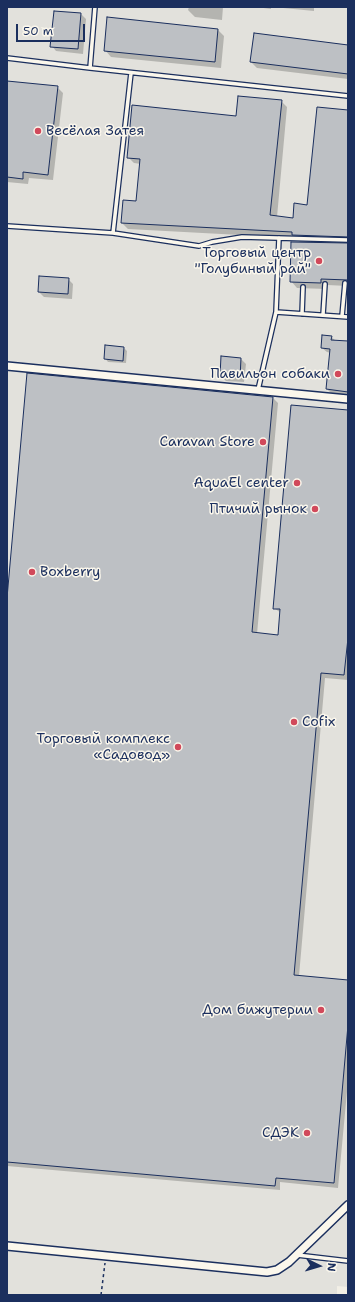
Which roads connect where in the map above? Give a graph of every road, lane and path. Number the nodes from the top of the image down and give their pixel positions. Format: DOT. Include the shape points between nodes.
graph roads {
  1 [pos="95,7"];
  2 [pos="7,58"];
  3 [pos="90,68"];
  4 [pos="131,73"];
  5 [pos="348,96"];
  6 [pos="7,226"];
  7 [pos="113,233"];
  8 [pos="279,238"];
  9 [pos="348,240"];
  10 [pos="345,283"];
  11 [pos="326,284"];
  12 [pos="303,287"];
  13 [pos="276,312"];
  14 [pos="302,314"];
  15 [pos="323,315"];
  16 [pos="342,316"];
  17 [pos="348,317"];
  18 [pos="7,366"];
  19 [pos="258,390"];
  20 [pos="348,400"];
  21 [pos="348,1205"];
  22 [pos="7,1246"];
  23 [pos="296,1255"];
  24 [pos="106,1257"];
  25 [pos="348,1261"];
  26 [pos="102,1295"];
  1 -- 3 [label="lane"];
  2 -- 3 [label="lane"];
  3 -- 4 [label="lane"];
  4 -- 5 [label="lane"];
  4 -- 7 [label="lane"];
  6 -- 7 [label="lane"];
  7 -- 8 [label="lane" via="199,246 242,237"];
  8 -- 9 [label="lane"];
  8 -- 13 [label="lane"];
  10 -- 16 [label="lane"];
  11 -- 15 [label="lane"];
  12 -- 14 [label="lane"];
  13 -- 14 [label="lane"];
  13 -- 19 [label="lane"];
  14 -- 15 [label="lane"];
  15 -- 16 [label="lane"];
  16 -- 17 [label="lane"];
  18 -- 19 [label="street"];
  19 -- 20 [label="street"];
  21 -- 23 [label="street"];
  22 -- 24 [label="street"];
  23 -- 24 [label="street" via="277,1270 267,1272"];
  23 -- 25 [label="lane"];
  24 -- 26 [label="path"];
}
